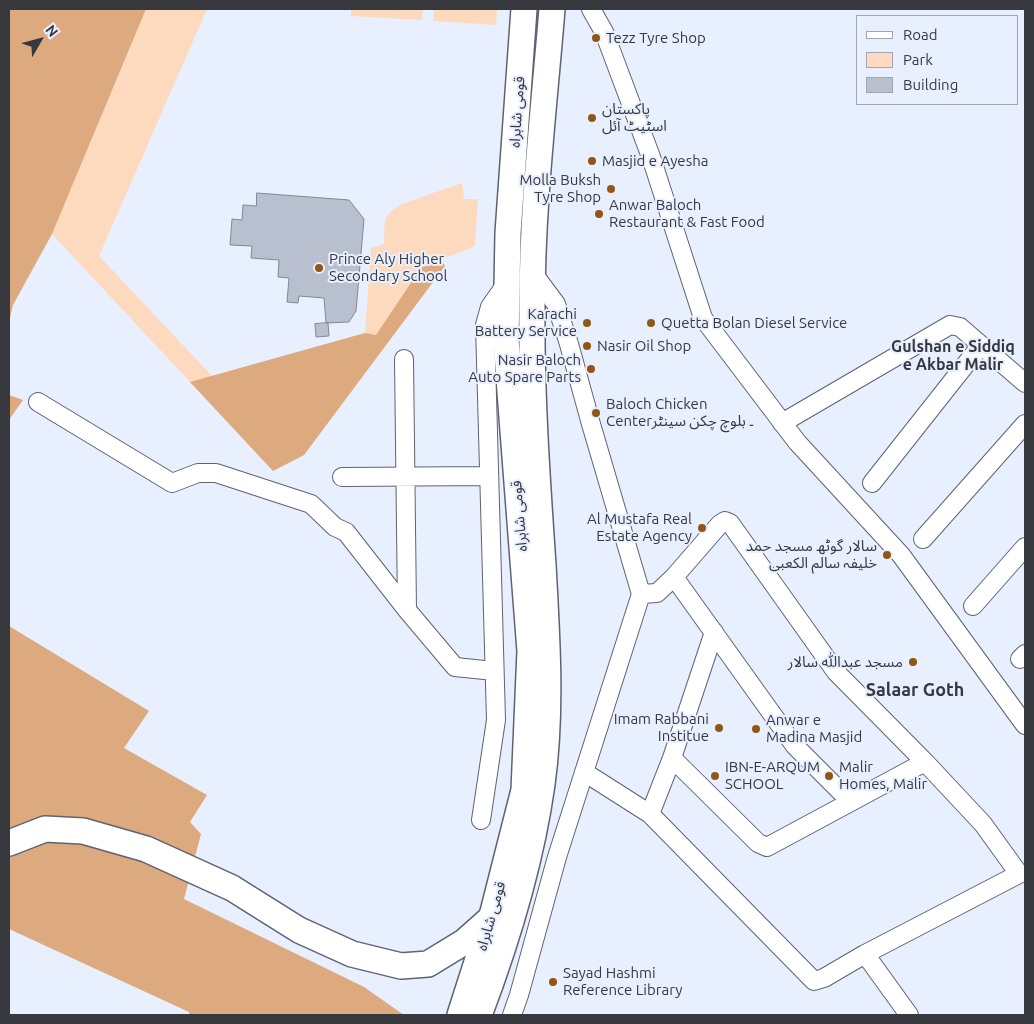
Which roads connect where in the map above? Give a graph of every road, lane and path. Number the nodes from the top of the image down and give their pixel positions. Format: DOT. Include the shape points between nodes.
graph roads {
  1 [pos="524,9"];
  2 [pos="552,9"];
  3 [pos="591,9"];
  4 [pos="533,273"];
  5 [pos="506,284"];
  6 [pos="981,345"];
  7 [pos="404,359"];
  8 [pos="1025,383"];
  9 [pos="38,402"];
  10 [pos="782,423"];
  11 [pos="1025,424"];
  12 [pos="407,476"];
  13 [pos="489,476"];
  14 [pos="342,477"];
  15 [pos="872,483"];
  16 [pos="923,539"];
  17 [pos="1025,547"];
  18 [pos="674,577"];
  19 [pos="640,594"];
  20 [pos="973,606"];
  21 [pos="407,610"];
  22 [pos="714,632"];
  23 [pos="494,671"];
  24 [pos="1025,725"];
  25 [pos="672,758"];
  26 [pos="925,762"];
  27 [pos="584,772"];
  28 [pos="851,802"];
  29 [pos="650,814"];
  30 [pos="481,820"];
  31 [pos="9,843"];
  32 [pos="1022,878"];
  33 [pos="491,918"];
  34 [pos="865,954"];
  35 [pos="460,1015"];
  36 [pos="479,1015"];
  37 [pos="512,1015"];
  38 [pos="910,1015"];
  1 -- 5 [label="highway, قومی شاہراہ"];
  2 -- 4 [label="highway, قومی شاہراہ"];
  3 -- 10 [label="street" via="604,32 651,157 703,318"];
  4 -- 19 [label="street" via="556,304"];
  4 -- 36 [label="highway, قومی شاہراہ" via="535,440 548,669 543,782 533,839 512,917"];
  5 -- 13 [label="street" via="490,307 486,325"];
  5 -- 33 [label="highway, قومی شاہراہ" via="506,340 530,651 524,790"];
  6 -- 8 [label="street"];
  6 -- 10 [label="street" via="960,327 950,325"];
  6 -- 15 [label="street"];
  7 -- 12 [label="street"];
  9 -- 21 [label="street" via="172,483 198,473 216,473 311,504 335,527 346,532"];
  10 -- 24 [label="street" via="901,555"];
  11 -- 16 [label="street"];
  12 -- 13 [label="street"];
  12 -- 14 [label="street"];
  12 -- 21 [label="street"];
  13 -- 23 [label="street"];
  17 -- 20 [label="street"];
  18 -- 19 [label="street" via="657,593"];
  18 -- 22 [label="street"];
  18 -- 26 [label="street" via="720,524 730,523 836,672"];
  19 -- 27 [label="street"];
  21 -- 23 [label="street" via="455,667"];
  22 -- 25 [label="street"];
  22 -- 28 [label="street" via="795,746"];
  23 -- 30 [label="street" via="496,720"];
  25 -- 28 [label="street" via="758,843 767,847"];
  25 -- 29 [label="street"];
  26 -- 28 [label="street"];
  26 -- 32 [label="street" via="983,824"];
  27 -- 29 [label="street"];
  27 -- 37 [label="street"];
  29 -- 34 [label="street" via="814,981"];
  31 -- 33 [label="highway" via="45,829 83,831 146,849 232,888 308,934 352,954 401,966 428,964 464,942"];
  32 -- 34 [label="street"];
  33 -- 35 [label="highway, قومی شاہراہ"];
  34 -- 38 [label="street"];
}
